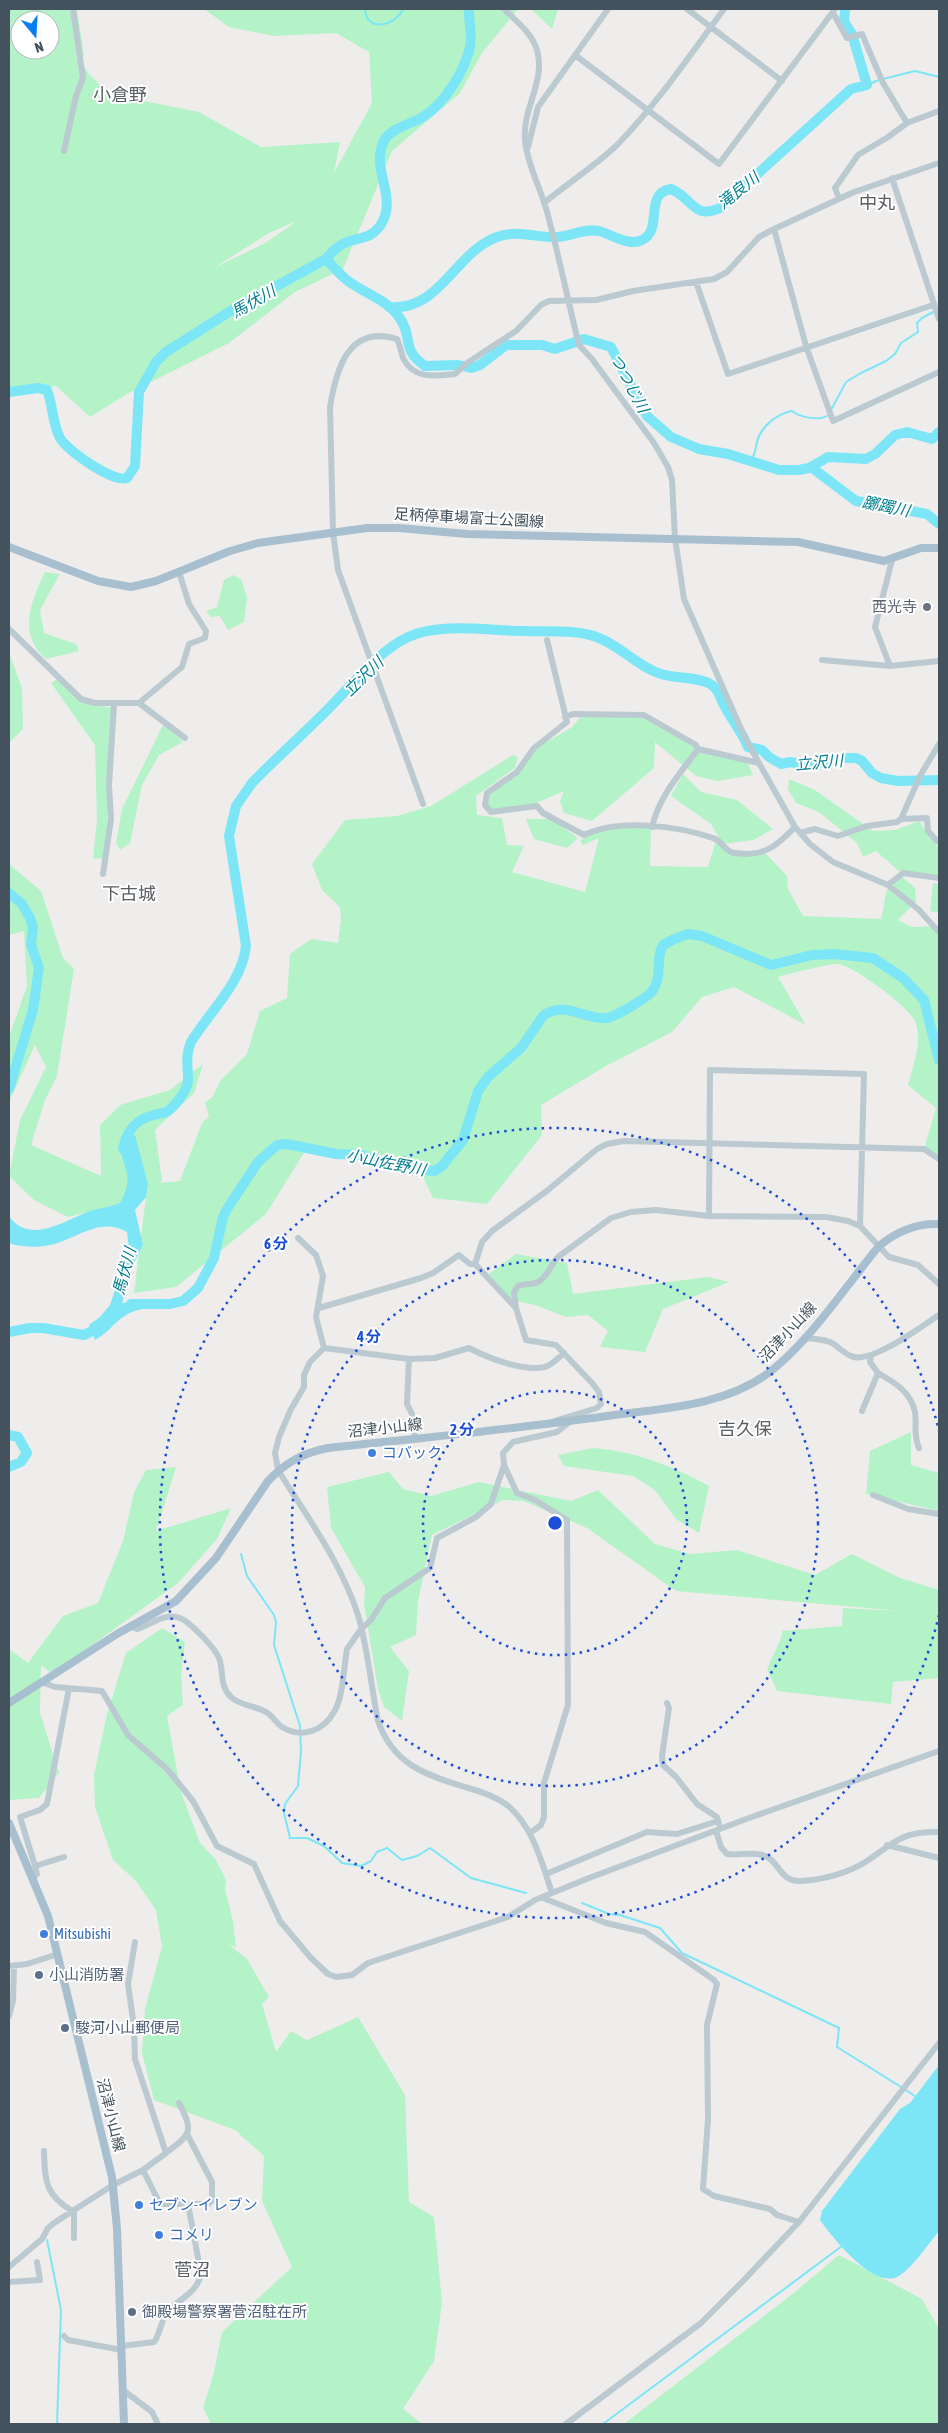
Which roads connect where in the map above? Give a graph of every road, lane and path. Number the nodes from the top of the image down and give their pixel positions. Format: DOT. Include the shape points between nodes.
graph roads {
  1 [pos="74,9"];
  2 [pos="504,9"];
  3 [pos="608,9"];
  4 [pos="687,9"];
  5 [pos="724,9"];
  6 [pos="834,11"];
  7 [pos="710,27"];
  8 [pos="574,55"];
  9 [pos="782,81"];
  10 [pos="648,111"];
  11 [pos="939,111"];
  12 [pos="907,123"];
  13 [pos="527,150"];
  14 [pos="64,151"];
  15 [pos="939,163"];
  16 [pos="892,178"];
  17 [pos="839,198"];
  18 [pos="544,203"];
  19 [pos="774,229"];
  20 [pos="696,282"];
  21 [pos="567,300"];
  22 [pos="933,305"];
  23 [pos="939,318"];
  24 [pos="806,346"];
  25 [pos="939,372"];
  26 [pos="333,532"];
  27 [pos="675,538"];
  28 [pos="9,547"];
  29 [pos="939,548"];
  30 [pos="892,560"];
  31 [pos="179,572"];
  32 [pos="9,629"];
  33 [pos="547,640"];
  34 [pos="822,660"];
  35 [pos="939,661"];
  36 [pos="890,666"];
  37 [pos="139,703"];
  38 [pos="114,704"];
  39 [pos="565,717"];
  40 [pos="184,738"];
  41 [pos="939,744"];
  42 [pos="698,749"];
  43 [pos="759,763"];
  44 [pos="423,804"];
  45 [pos="901,819"];
  46 [pos="652,827"];
  47 [pos="795,827"];
  48 [pos="800,833"];
  49 [pos="939,841"];
  50 [pos="103,874"];
  51 [pos="939,878"];
  52 [pos="888,886"];
  53 [pos="939,932"];
  54 [pos="709,1143"];
  55 [pos="862,1146"];
  56 [pos="939,1159"];
  57 [pos="709,1216"];
  58 [pos="939,1224"];
  59 [pos="860,1226"];
  60 [pos="298,1238"];
  61 [pos="879,1246"];
  62 [pos="475,1264"];
  63 [pos="939,1284"];
  64 [pos="319,1308"];
  65 [pos="516,1308"];
  66 [pos="939,1315"];
  67 [pos="805,1338"];
  68 [pos="324,1348"];
  69 [pos="564,1354"];
  70 [pos="871,1355"];
  71 [pos="409,1359"];
  72 [pos="878,1373"];
  73 [pos="862,1410"];
  74 [pos="571,1421"];
  75 [pos="546,1424"];
  76 [pos="415,1439"];
  77 [pos="919,1448"];
  78 [pos="504,1465"];
  79 [pos="278,1470"];
  80 [pos="872,1495"];
  81 [pos="939,1514"];
  82 [pos="131,1627"];
  83 [pos="361,1629"];
  84 [pos="41,1682"];
  85 [pos="70,1688"];
  86 [pos="9,1703"];
  87 [pos="667,1703"];
  88 [pos="939,1751"];
  89 [pos="718,1821"];
  90 [pos="9,1823"];
  91 [pos="719,1830"];
  92 [pos="939,1832"];
  93 [pos="530,1833"];
  94 [pos="886,1845"];
  95 [pos="64,1857"];
  96 [pos="939,1858"];
  97 [pos="35,1866"];
  98 [pos="546,1874"];
  99 [pos="33,1878"];
  100 [pos="552,1893"];
  101 [pos="543,1898"];
  102 [pos="135,1942"];
  103 [pos="58,1954"];
  104 [pos="11,1966"];
  105 [pos="9,2016"];
  106 [pos="939,2043"];
  107 [pos="179,2103"];
  108 [pos="187,2134"];
  109 [pos="44,2151"];
  110 [pos="166,2153"];
  111 [pos="143,2170"];
  112 [pos="113,2186"];
  113 [pos="188,2204"];
  114 [pos="74,2212"];
  115 [pos="799,2222"];
  116 [pos="74,2238"];
  117 [pos="37,2262"];
  118 [pos="9,2267"];
  119 [pos="9,2282"];
  120 [pos="64,2336"];
  121 [pos="122,2348"];
  122 [pos="124,2390"];
  123 [pos="124,2424"];
  124 [pos="158,2424"];
  125 [pos="566,2424"];
  1 -- 14 [label="street" via="83,78"];
  2 -- 13 [label="street" via="529,35 538,57 539,72 525,129"];
  3 -- 8 [label="street"];
  4 -- 7 [label="street"];
  5 -- 7 [label="street"];
  6 -- 9 [label="street"];
  6 -- 12 [label="street" via="847,38 862,34 881,79"];
  7 -- 9 [label="street"];
  7 -- 10 [label="street"];
  8 -- 10 [label="street"];
  8 -- 13 [label="street" via="538,107"];
  9 -- 10 [label="street" via="719,164"];
  10 -- 18 [label="street" via="604,157"];
  11 -- 12 [label="street"];
  12 -- 17 [label="street" via="858,155 835,188"];
  13 -- 18 [label="street"];
  15 -- 16 [label="street"];
  16 -- 17 [label="street"];
  16 -- 22 [label="street"];
  17 -- 19 [label="street"];
  18 -- 21 [label="street"];
  19 -- 20 [label="street" via="758,237 727,272 714,279"];
  19 -- 24 [label="street"];
  20 -- 21 [label="street" via="596,300"];
  20 -- 24 [label="street" via="728,374"];
  21 -- 26 [label="street" via="541,305 516,331 455,374 421,375 406,363 397,340 389,337 370,337 348,350 343,356 330,407"];
  21 -- 27 [label="street" via="579,345 665,462 672,480"];
  22 -- 23 [label="street"];
  22 -- 24 [label="street"];
  24 -- 25 [label="street" via="833,421"];
  26 -- 27 [label="main road, 足柄停車場富士公園線" via="399,528 467,534"];
  26 -- 31 [label="main road, 足柄停車場富士公園線" via="258,542"];
  26 -- 44 [label="street" via="338,570"];
  27 -- 30 [label="main road, 足柄停車場富士公園線" via="798,542"];
  27 -- 43 [label="street" via="684,599"];
  28 -- 31 [label="main road, 足柄停車場富士公園線" via="116,586 143,586"];
  29 -- 30 [label="main road, 足柄停車場富士公園線" via="922,548"];
  30 -- 36 [label="street" via="875,627"];
  31 -- 37 [label="street" via="188,604 206,632 205,638 189,644 182,667"];
  32 -- 38 [label="street" via="82,699"];
  33 -- 39 [label="street"];
  34 -- 36 [label="street"];
  35 -- 36 [label="street"];
  37 -- 38 [label="street"];
  37 -- 40 [label="street"];
  38 -- 50 [label="street" via="109,785 111,819"];
  39 -- 42 [label="street" via="574,714 644,715"];
  39 -- 46 [label="street" via="567,722 538,744 517,772 487,793 487,809 495,813 537,806 543,813 584,835 599,828"];
  41 -- 45 [label="street"];
  42 -- 43 [label="street"];
  42 -- 46 [label="street" via="662,798"];
  43 -- 47 [label="street"];
  45 -- 48 [label="street" via="838,836 815,829"];
  45 -- 49 [label="street" via="927,818 928,831"];
  46 -- 47 [label="street" via="715,838 731,852 753,854 771,849"];
  47 -- 48 [label="street"];
  48 -- 52 [label="street" via="833,862"];
  51 -- 52 [label="street" via="903,873"];
  52 -- 53 [label="street" via="918,909"];
  54 -- 55 [label="street"];
  54 -- 55 [label="street" via="710,1070 864,1074"];
  54 -- 57 [label="street"];
  54 -- 62 [label="street" via="624,1141 597,1149 492,1231 482,1242"];
  55 -- 56 [label="street" via="924,1149"];
  55 -- 59 [label="street"];
  57 -- 59 [label="street" via="826,1217"];
  57 -- 65 [label="street" via="645,1210 611,1218 558,1257 542,1280 518,1286 514,1292"];
  58 -- 61 [label="main road, 沼津小山線" via="898,1232"];
  59 -- 61 [label="street"];
  60 -- 64 [label="street" via="319,1261 323,1276"];
  61 -- 63 [label="street" via="890,1257 918,1265"];
  61 -- 67 [label="main road, 沼津小山線"];
  62 -- 64 [label="street" via="459,1255 421,1278"];
  62 -- 65 [label="street"];
  64 -- 68 [label="street" via="316,1317"];
  65 -- 69 [label="street" via="526,1340 556,1345"];
  66 -- 70 [label="street"];
  67 -- 70 [label="street" via="830,1342 852,1357"];
  67 -- 74 [label="main road, 沼津小山線" via="768,1374 724,1396 698,1403"];
  68 -- 71 [label="street"];
  68 -- 79 [label="street" via="310,1362 304,1375 304,1387 278,1438 275,1453"];
  69 -- 71 [label="street" via="547,1366 534,1368 488,1358 469,1348 435,1358"];
  69 -- 75 [label="street" via="599,1392 601,1404 598,1408"];
  70 -- 72 [label="street" via="870,1362"];
  71 -- 76 [label="street" via="407,1404 412,1414"];
  72 -- 73 [label="street"];
  72 -- 77 [label="street" via="898,1384 909,1397 915,1412 914,1437"];
  74 -- 75 [label="main road, 沼津小山線"];
  74 -- 78 [label="street" via="556,1432 512,1442 503,1453"];
  75 -- 76 [label="main road, 沼津小山線"];
  76 -- 79 [label="main road, 沼津小山線" via="312,1451"];
  78 -- 83 [label="street" via="491,1504 476,1517 436,1538 430,1568 391,1592"];
  78 -- 93 [label="street" via="517,1493 567,1520 568,1705 544,1783 544,1816 541,1825"];
  79 -- 82 [label="main road, 沼津小山線" via="216,1558 196,1580 176,1601"];
  79 -- 83 [label="street" via="334,1558"];
  80 -- 81 [label="street" via="908,1509"];
  82 -- 83 [label="street" via="144,1627 173,1615 182,1619 220,1659 222,1680 230,1697 268,1712 281,1727 303,1733 313,1732 334,1713 339,1701 347,1649"];
  82 -- 84 [label="main road, 沼津小山線"];
  83 -- 93 [label="street" via="378,1721 392,1749 406,1763 426,1774 497,1799 514,1812"];
  84 -- 85 [label="street"];
  84 -- 86 [label="main road, 沼津小山線"];
  85 -- 97 [label="street" via="47,1804 20,1817"];
  85 -- 101 [label="street" via="102,1691 128,1734 168,1770 193,1801 217,1846 254,1864 280,1921 328,1974 336,1977 352,1975 368,1963 508,1917"];
  87 -- 89 [label="street" via="663,1765 697,1804 711,1812"];
  88 -- 91 [label="street"];
  89 -- 91 [label="street"];
  89 -- 98 [label="street" via="677,1834 647,1832"];
  90 -- 99 [label="main road, 沼津小山線"];
  91 -- 94 [label="street" via="721,1847 727,1854 766,1856 784,1877 799,1881 820,1879 857,1866"];
  91 -- 100 [label="street"];
  92 -- 94 [label="street" via="917,1832"];
  93 -- 98 [label="street"];
  94 -- 96 [label="street"];
  95 -- 97 [label="street"];
  97 -- 99 [label="street" via="37,1874"];
  98 -- 100 [label="street"];
  99 -- 103 [label="main road, 沼津小山線"];
  100 -- 101 [label="street"];
  101 -- 115 [label="street" via="606,1923 644,1932 714,1980 717,1984 707,2025 708,2119 703,2189 714,2196 770,2209 777,2215"];
  102 -- 110 [label="street" via="128,1984 134,2027 134,2059"];
  103 -- 104 [label="street"];
  103 -- 112 [label="main road, 沼津小山線"];
  104 -- 105 [label="street" via="13,2001"];
  106 -- 115 [label="street"];
  107 -- 108 [label="street" via="189,2126"];
  108 -- 110 [label="street"];
  108 -- 113 [label="street" via="212,2182 212,2201"];
  109 -- 114 [label="street" via="45,2182 54,2197"];
  110 -- 111 [label="street"];
  111 -- 112 [label="street"];
  111 -- 113 [label="street" via="162,2204"];
  112 -- 114 [label="street"];
  112 -- 121 [label="main road, 沼津小山線"];
  113 -- 121 [label="street" via="201,2274 199,2284 164,2318 154,2342"];
  114 -- 116 [label="street"];
  114 -- 118 [label="street" via="48,2228 42,2239"];
  115 -- 125 [label="street" via="701,2323"];
  117 -- 119 [label="street" via="40,2280"];
  120 -- 121 [label="street" via="68,2340"];
  121 -- 122 [label="main road, 沼津小山線"];
  122 -- 123 [label="main road, 沼津小山線"];
  122 -- 124 [label="street" via="152,2412"];
}
